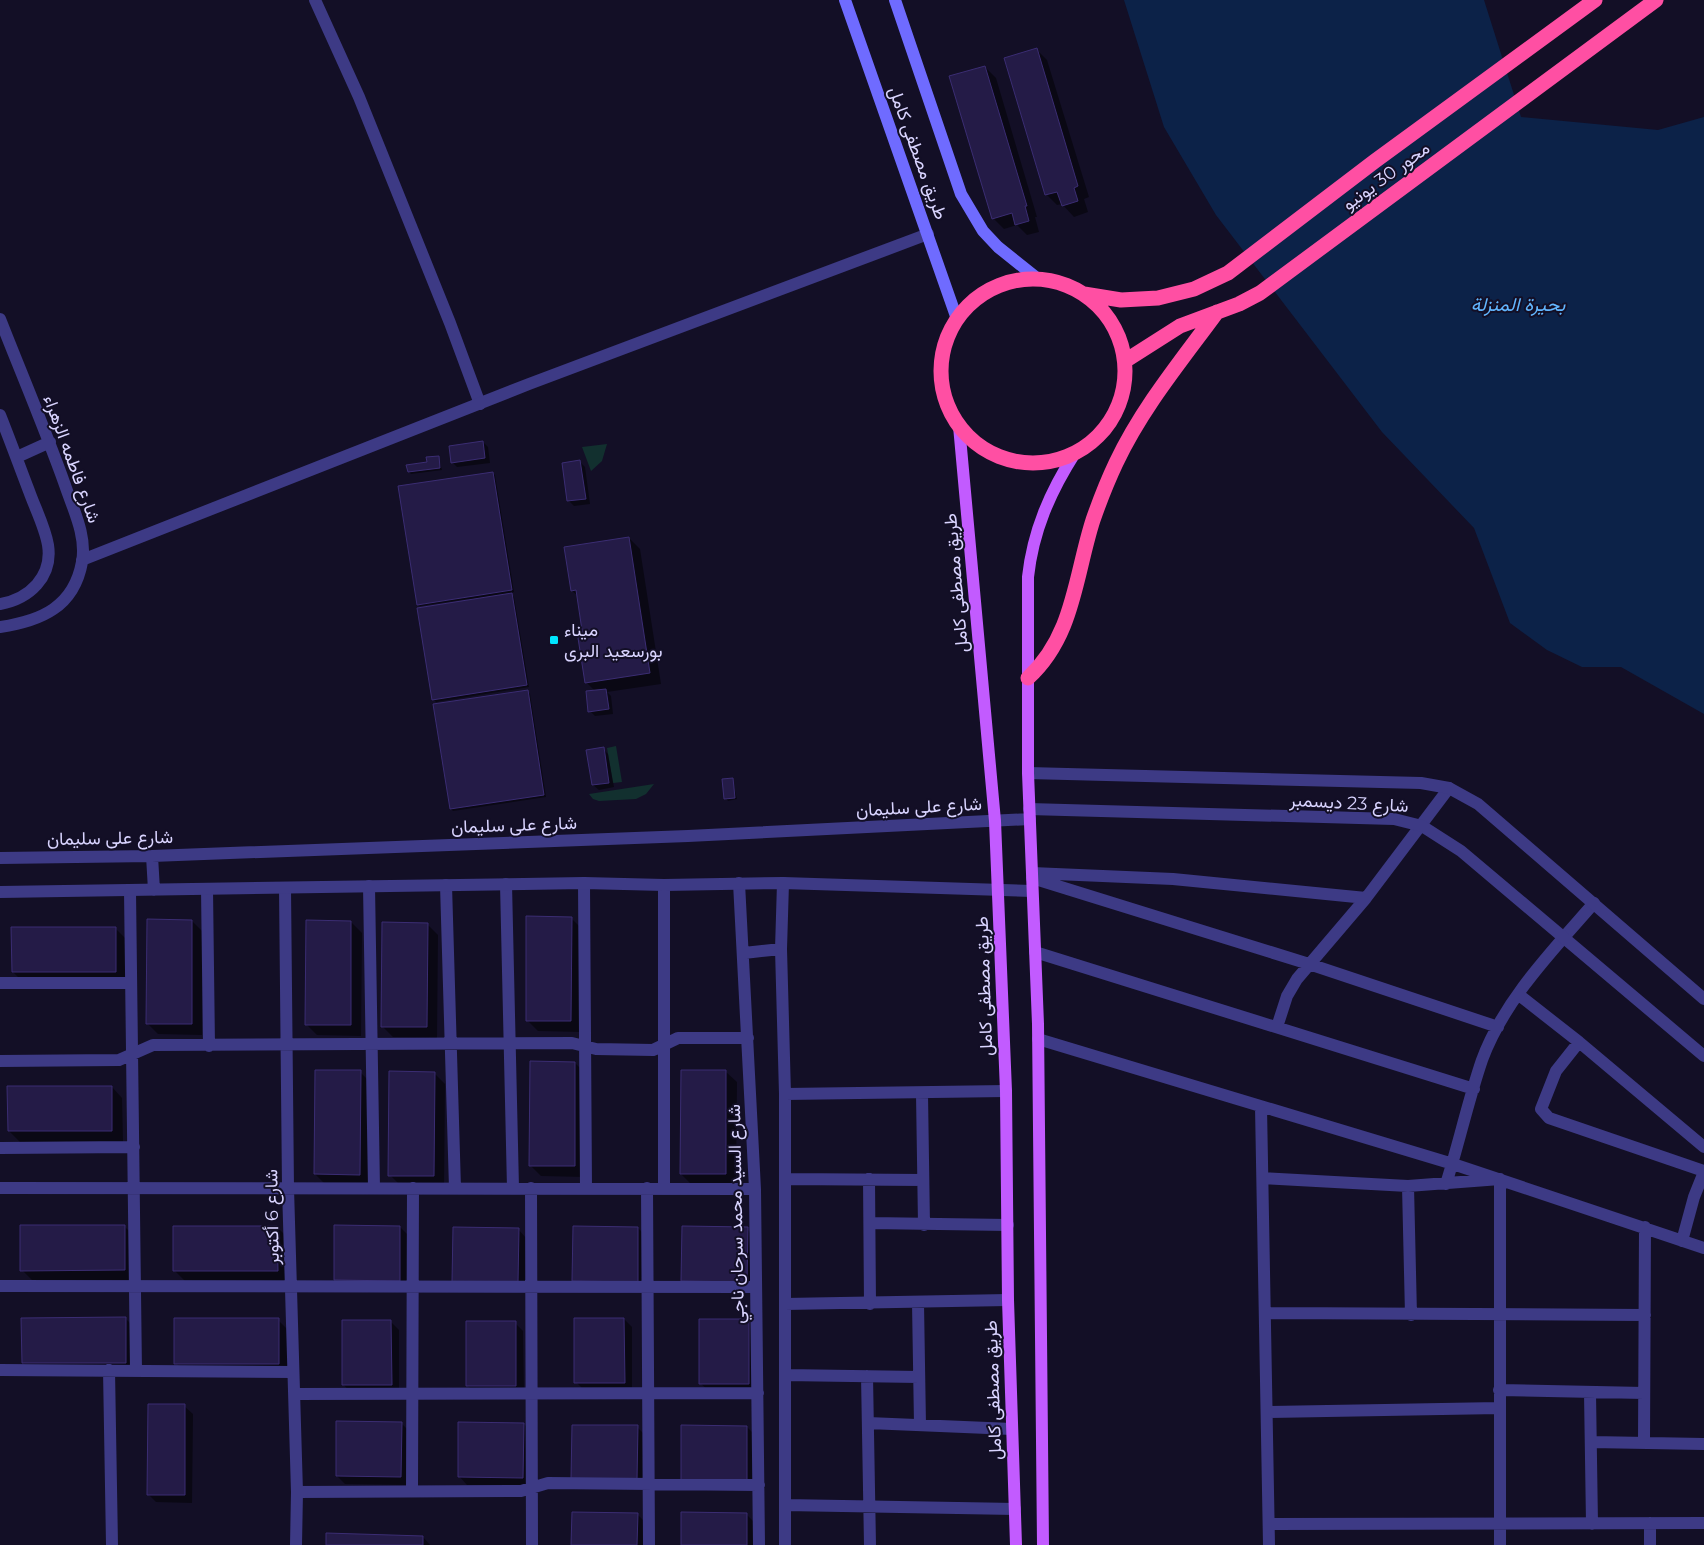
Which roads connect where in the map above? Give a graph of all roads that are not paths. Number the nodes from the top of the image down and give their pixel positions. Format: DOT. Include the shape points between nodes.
graph roads {
  1 [pos="315,0"];
  2 [pos="845,0"];
  3 [pos="895,0"];
  4 [pos="1595,0"];
  5 [pos="1656,0"];
  6 [pos="928,234"];
  7 [pos="1038,279"];
  8 [pos="1084,294"];
  9 [pos="1217,312"];
  10 [pos="0,319"];
  11 [pos="957,319"];
  12 [pos="1125,361"];
  13 [pos="480,404"];
  14 [pos="0,415"];
  15 [pos="959,426"];
  16 [pos="50,442"];
  17 [pos="1075,454"];
  18 [pos="17,457"];
  19 [pos="82,560"];
  20 [pos="0,604"];
  21 [pos="0,627"];
  22 [pos="1028,678"];
  23 [pos="1028,773"];
  24 [pos="1449,788"];
  25 [pos="1030,814"];
  26 [pos="995,821"];
  27 [pos="1422,826"];
  28 [pos="152,856"];
  29 [pos="0,858"];
  30 [pos="1032,880"];
  31 [pos="584,883"];
  32 [pos="739,883"];
  33 [pos="783,883"];
  34 [pos="506,884"];
  35 [pos="446,885"];
  36 [pos="664,885"];
  37 [pos="369,886"];
  38 [pos="285,888"];
  39 [pos="207,889"];
  40 [pos="998,889"];
  41 [pos="130,890"];
  42 [pos="154,890"];
  43 [pos="0,892"];
  44 [pos="1366,898"];
  45 [pos="1594,903"];
  46 [pos="1564,937"];
  47 [pos="781,949"];
  48 [pos="1035,952"];
  49 [pos="744,953"];
  50 [pos="1309,964"];
  51 [pos="0,983"];
  52 [pos="131,983"];
  53 [pos="1518,995"];
  54 [pos="1704,999"];
  55 [pos="1277,1027"];
  56 [pos="1498,1027"];
  57 [pos="748,1038"];
  58 [pos="1038,1039"];
  59 [pos="1579,1042"];
  60 [pos="510,1043"];
  61 [pos="371,1044"];
  62 [pos="450,1044"];
  63 [pos="664,1044"];
  64 [pos="287,1045"];
  65 [pos="209,1046"];
  66 [pos="584,1046"];
  67 [pos="133,1055"];
  68 [pos="1704,1056"];
  69 [pos="0,1061"];
  70 [pos="1474,1089"];
  71 [pos="1006,1092"];
  72 [pos="785,1094"];
  73 [pos="922,1094"];
  74 [pos="1261,1107"];
  75 [pos="134,1147"];
  76 [pos="1704,1147"];
  77 [pos="0,1148"];
  78 [pos="1452,1164"];
  79 [pos="1704,1172"];
  80 [pos="1263,1178"];
  81 [pos="785,1179"];
  82 [pos="869,1179"];
  83 [pos="923,1180"];
  84 [pos="1500,1180"];
  85 [pos="1446,1184"];
  86 [pos="1408,1186"];
  87 [pos="0,1188"];
  88 [pos="134,1188"];
  89 [pos="288,1188"];
  90 [pos="374,1188"];
  91 [pos="413,1188"];
  92 [pos="455,1188"];
  93 [pos="513,1188"];
  94 [pos="531,1188"];
  95 [pos="586,1188"];
  96 [pos="647,1188"];
  97 [pos="664,1188"];
  98 [pos="755,1188"];
  99 [pos="870,1223"];
  100 [pos="924,1225"];
  101 [pos="1008,1225"];
  102 [pos="1645,1228"];
  103 [pos="1682,1241"];
  104 [pos="1704,1248"];
  105 [pos="135,1285"];
  106 [pos="291,1285"];
  107 [pos="413,1285"];
  108 [pos="0,1286"];
  109 [pos="531,1286"];
  110 [pos="648,1286"];
  111 [pos="756,1287"];
  112 [pos="1008,1300"];
  113 [pos="918,1303"];
  114 [pos="785,1304"];
  115 [pos="870,1304"];
  116 [pos="1265,1313"];
  117 [pos="1411,1315"];
  118 [pos="1498,1315"];
  119 [pos="1645,1315"];
  120 [pos="0,1370"];
  121 [pos="109,1370"];
  122 [pos="136,1371"];
  123 [pos="293,1372"];
  124 [pos="785,1375"];
  125 [pos="867,1376"];
  126 [pos="920,1377"];
  127 [pos="1499,1390"];
  128 [pos="413,1392"];
  129 [pos="532,1392"];
  130 [pos="648,1392"];
  131 [pos="758,1393"];
  132 [pos="1590,1393"];
  133 [pos="1644,1393"];
  134 [pos="294,1394"];
  135 [pos="1499,1408"];
  136 [pos="1267,1412"];
  137 [pos="868,1423"];
  138 [pos="920,1425"];
  139 [pos="1012,1429"];
  140 [pos="1590,1442"];
  141 [pos="1644,1443"];
  142 [pos="1704,1444"];
  143 [pos="648,1484"];
  144 [pos="759,1485"];
  145 [pos="532,1488"];
  146 [pos="412,1491"];
  147 [pos="297,1492"];
  148 [pos="785,1505"];
  149 [pos="869,1508"];
  150 [pos="1015,1509"];
  151 [pos="1650,1523"];
  152 [pos="1704,1523"];
  153 [pos="1269,1524"];
  154 [pos="1500,1524"];
  155 [pos="1592,1524"];
  156 [pos="112,1545"];
  157 [pos="296,1545"];
  158 [pos="532,1545"];
  159 [pos="649,1545"];
  160 [pos="759,1545"];
  161 [pos="785,1545"];
  162 [pos="870,1545"];
  163 [pos="1016,1545"];
  164 [pos="1043,1545"];
  165 [pos="1269,1545"];
  166 [pos="1500,1545"];
  167 [pos="1650,1545"];
  1 -- 13 [label="street" via="358,97"];
  2 -- 6 [label="main road, طريق مصطفى كامل"];
  3 -- 7 [label="main road, طريق مصطفى كامل" via="961,194 983,231"];
  4 -- 8 [label="highway, محور 30 يونيو" via="1228,273 1194,289 1158,298 1121,300"];
  5 -- 9 [label="highway, محور 30 يونيو" via="1260,292"];
  6 -- 11 [label="main road, طريق مصطفى كامل"];
  6 -- 13 [label="street"];
  7 -- 8 [label="highway"];
  7 -- 11 [label="highway" via="992,288"];
  8 -- 12 [label="highway" via="1096,304 1115,330"];
  9 -- 12 [label="highway, محور 30 يونيو" via="1180,326"];
  9 -- 22 [label="highway" via="1168,376 1130,436 1093,520 1062,634 1050,656"];
  10 -- 16 [label="street, شارع فاطمه الزهراء"];
  11 -- 15 [label="highway" via="942,353 941,379 947,404"];
  12 -- 17 [label="highway" via="1123,392 1114,415 1100,434"];
  13 -- 19 [label="street"];
  14 -- 18 [label="street"];
  15 -- 17 [label="highway" via="983,448 1012,461 1044,463"];
  15 -- 26 [label="main road, طريق مصطفى كامل"];
  16 -- 18 [label="street"];
  16 -- 19 [label="street, شارع فاطمه الزهراء" via="78,522 83,541"];
  17 -- 22 [label="main road" via="1042,513 1030,551"];
  18 -- 20 [label="street" via="44,533 48,558 45,571 30,592"];
  19 -- 21 [label="street, شارع فاطمه الزهراء" via="71,590 48,613 34,620"];
  22 -- 23 [label="main road"];
  23 -- 24 [label="street, شارع 23 ديسمبر" via="1421,783"];
  23 -- 25 [label="main road"];
  24 -- 27 [label="street"];
  24 -- 45 [label="street, شارع 23 ديسمبر" via="1478,804"];
  25 -- 26 [label="street, شارع على سليمان"];
  25 -- 27 [label="street, شارع 23 ديسمبر" via="1394,819"];
  25 -- 30 [label="main road"];
  26 -- 28 [label="street, شارع على سليمان"];
  26 -- 40 [label="main road, طريق مصطفى كامل"];
  27 -- 44 [label="street"];
  27 -- 46 [label="street, شارع 23 ديسمبر" via="1461,850"];
  28 -- 29 [label="street, شارع على سليمان"];
  28 -- 42 [label="street"];
  30 -- 40 [label="street"];
  30 -- 44 [label="street" via="1173,879"];
  30 -- 48 [label="main road"];
  30 -- 50 [label="street"];
  31 -- 34 [label="street"];
  31 -- 36 [label="street"];
  31 -- 66 [label="street"];
  32 -- 33 [label="street"];
  32 -- 36 [label="street"];
  32 -- 49 [label="street, شارع السيد محمد سرحان ناجي"];
  33 -- 40 [label="street"];
  33 -- 47 [label="street"];
  34 -- 35 [label="street"];
  34 -- 60 [label="street"];
  35 -- 37 [label="street"];
  35 -- 62 [label="street"];
  36 -- 63 [label="street"];
  37 -- 38 [label="street"];
  37 -- 61 [label="street"];
  38 -- 39 [label="street"];
  38 -- 64 [label="street, شارع 6 أكتوبر"];
  39 -- 42 [label="street"];
  39 -- 65 [label="street"];
  40 -- 71 [label="main road, طريق مصطفى كامل"];
  41 -- 42 [label="street"];
  41 -- 43 [label="street"];
  41 -- 52 [label="street"];
  44 -- 50 [label="street"];
  45 -- 46 [label="street"];
  45 -- 54 [label="street, شارع 23 ديسمبر"];
  46 -- 53 [label="street"];
  46 -- 68 [label="street, شارع 23 ديسمبر"];
  47 -- 49 [label="street"];
  47 -- 72 [label="street"];
  48 -- 55 [label="street"];
  48 -- 58 [label="main road"];
  49 -- 57 [label="street, شارع السيد محمد سرحان ناجي"];
  50 -- 55 [label="street" via="1287,996"];
  50 -- 56 [label="street"];
  51 -- 52 [label="street"];
  52 -- 67 [label="street"];
  53 -- 56 [label="street"];
  53 -- 59 [label="street"];
  55 -- 70 [label="street"];
  56 -- 70 [label="street" via="1482,1060"];
  57 -- 63 [label="street" via="678,1038"];
  57 -- 98 [label="street, شارع السيد محمد سرحان ناجي"];
  58 -- 74 [label="street"];
  58 -- 164 [label="main road"];
  59 -- 76 [label="street"];
  59 -- 79 [label="street" via="1556,1071 1541,1109 1544,1114"];
  60 -- 62 [label="street"];
  60 -- 66 [label="street" via="572,1043"];
  60 -- 93 [label="street"];
  61 -- 62 [label="street"];
  61 -- 64 [label="street"];
  61 -- 90 [label="street"];
  62 -- 92 [label="street"];
  63 -- 66 [label="street" via="653,1050"];
  63 -- 97 [label="street"];
  64 -- 65 [label="street"];
  64 -- 89 [label="street, شارع 6 أكتوبر"];
  65 -- 67 [label="street" via="153,1045"];
  66 -- 95 [label="street"];
  67 -- 69 [label="street" via="119,1060"];
  67 -- 75 [label="street"];
  70 -- 78 [label="street"];
  71 -- 73 [label="street"];
  71 -- 101 [label="main road, طريق مصطفى كامل"];
  72 -- 73 [label="street"];
  72 -- 81 [label="street"];
  73 -- 83 [label="street"];
  74 -- 78 [label="street"];
  74 -- 80 [label="street"];
  75 -- 77 [label="street"];
  75 -- 88 [label="street"];
  78 -- 84 [label="street"];
  78 -- 85 [label="street"];
  79 -- 103 [label="street"];
  80 -- 86 [label="street"];
  80 -- 116 [label="street"];
  81 -- 82 [label="street"];
  81 -- 114 [label="street"];
  82 -- 83 [label="street"];
  82 -- 99 [label="street"];
  83 -- 100 [label="street"];
  84 -- 85 [label="street"];
  84 -- 102 [label="street"];
  84 -- 118 [label="street"];
  85 -- 86 [label="street"];
  86 -- 117 [label="street"];
  87 -- 88 [label="street"];
  88 -- 89 [label="street"];
  88 -- 105 [label="street"];
  89 -- 90 [label="street"];
  89 -- 106 [label="street, شارع 6 أكتوبر"];
  90 -- 91 [label="street"];
  91 -- 92 [label="street"];
  91 -- 107 [label="street"];
  92 -- 93 [label="street"];
  93 -- 94 [label="street"];
  94 -- 95 [label="street"];
  94 -- 109 [label="street"];
  95 -- 96 [label="street"];
  96 -- 97 [label="street"];
  96 -- 110 [label="street"];
  97 -- 98 [label="street"];
  98 -- 111 [label="street, شارع السيد محمد سرحان ناجي"];
  99 -- 100 [label="street"];
  99 -- 115 [label="street"];
  100 -- 101 [label="street"];
  101 -- 112 [label="main road, طريق مصطفى كامل"];
  102 -- 103 [label="street"];
  102 -- 119 [label="street"];
  103 -- 104 [label="street"];
  105 -- 106 [label="street"];
  105 -- 108 [label="street"];
  105 -- 122 [label="street"];
  106 -- 107 [label="street"];
  106 -- 123 [label="street, شارع 6 أكتوبر"];
  107 -- 109 [label="street"];
  107 -- 128 [label="street"];
  109 -- 110 [label="street"];
  109 -- 129 [label="street"];
  110 -- 111 [label="street"];
  110 -- 130 [label="street"];
  111 -- 131 [label="street, شارع السيد محمد سرحان ناجي"];
  112 -- 113 [label="street"];
  112 -- 139 [label="main road, طريق مصطفى كامل"];
  113 -- 115 [label="street"];
  113 -- 126 [label="street"];
  114 -- 115 [label="street"];
  114 -- 124 [label="street"];
  116 -- 117 [label="street"];
  116 -- 136 [label="street"];
  117 -- 118 [label="street"];
  118 -- 119 [label="street"];
  118 -- 127 [label="street"];
  119 -- 133 [label="street"];
  120 -- 121 [label="street"];
  121 -- 122 [label="street"];
  121 -- 156 [label="street"];
  122 -- 123 [label="street"];
  123 -- 134 [label="street, شارع 6 أكتوبر"];
  124 -- 125 [label="street"];
  124 -- 148 [label="street"];
  125 -- 126 [label="street"];
  125 -- 137 [label="street"];
  126 -- 138 [label="street"];
  127 -- 132 [label="street"];
  127 -- 135 [label="street"];
  128 -- 129 [label="street"];
  128 -- 134 [label="street"];
  128 -- 146 [label="street"];
  129 -- 130 [label="street"];
  129 -- 145 [label="street"];
  130 -- 131 [label="street"];
  130 -- 143 [label="street"];
  131 -- 144 [label="street, شارع السيد محمد سرحان ناجي"];
  132 -- 133 [label="street"];
  132 -- 140 [label="street"];
  133 -- 141 [label="street"];
  134 -- 147 [label="street, شارع 6 أكتوبر"];
  135 -- 136 [label="street"];
  135 -- 154 [label="street"];
  136 -- 153 [label="street"];
  137 -- 138 [label="street"];
  137 -- 149 [label="street"];
  138 -- 139 [label="street"];
  139 -- 150 [label="main road, طريق مصطفى كامل"];
  140 -- 141 [label="street"];
  140 -- 155 [label="street"];
  141 -- 142 [label="street"];
  143 -- 144 [label="street"];
  143 -- 145 [label="street" via="548,1483"];
  143 -- 159 [label="street"];
  144 -- 160 [label="street, شارع السيد محمد سرحان ناجي"];
  145 -- 146 [label="street" via="520,1491"];
  145 -- 158 [label="street"];
  146 -- 147 [label="street"];
  147 -- 157 [label="street, شارع 6 أكتوبر"];
  148 -- 149 [label="street"];
  148 -- 161 [label="street"];
  149 -- 150 [label="street"];
  149 -- 162 [label="street"];
  150 -- 163 [label="main road, طريق مصطفى كامل"];
  151 -- 152 [label="street"];
  151 -- 155 [label="street"];
  151 -- 167 [label="street"];
  153 -- 154 [label="street"];
  153 -- 165 [label="street"];
  154 -- 155 [label="street"];
  154 -- 166 [label="street"];
}
